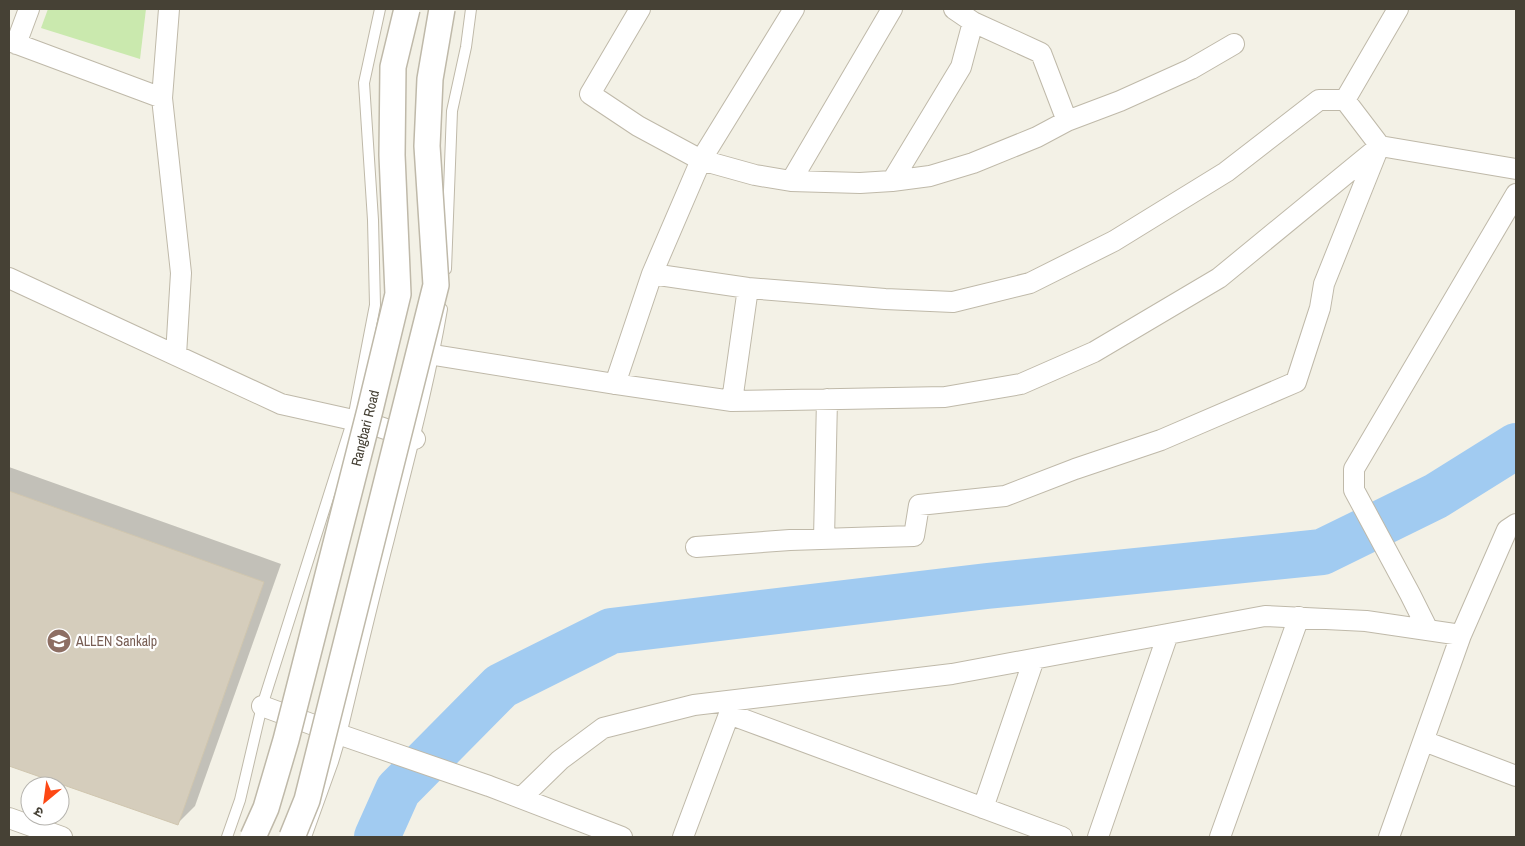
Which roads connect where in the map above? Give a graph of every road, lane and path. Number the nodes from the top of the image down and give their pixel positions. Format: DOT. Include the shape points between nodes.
graph roads {
  1 [pos="29,9"];
  2 [pos="169,9"];
  3 [pos="380,9"];
  4 [pos="407,9"];
  5 [pos="442,9"];
  6 [pos="471,9"];
  7 [pos="640,9"];
  8 [pos="794,9"];
  9 [pos="892,9"];
  10 [pos="954,9"];
  11 [pos="1398,9"];
  12 [pos="973,22"];
  13 [pos="12,43"];
  14 [pos="1234,44"];
  15 [pos="162,98"];
  16 [pos="1345,100"];
  17 [pos="1067,121"];
  18 [pos="1380,146"];
  19 [pos="701,160"];
  20 [pos="1516,169"];
  21 [pos="791,181"];
  22 [pos="892,181"];
  23 [pos="1516,194"];
  24 [pos="652,274"];
  25 [pos="9,278"];
  26 [pos="748,288"];
  27 [pos="176,355"];
  28 [pos="434,355"];
  29 [pos="615,384"];
  30 [pos="827,399"];
  31 [pos="732,401"];
  32 [pos="353,419"];
  33 [pos="415,439"];
  34 [pos="1516,524"];
  35 [pos="824,539"];
  36 [pos="696,547"];
  37 [pos="1299,617"];
  38 [pos="1428,630"];
  39 [pos="1168,634"];
  40 [pos="1461,635"];
  41 [pos="1034,659"];
  42 [pos="262,706"];
  43 [pos="731,707"];
  44 [pos="345,736"];
  45 [pos="1424,741"];
  46 [pos="1516,776"];
  47 [pos="521,798"];
  48 [pos="983,808"];
  49 [pos="9,818"];
  50 [pos="62,837"];
  51 [pos="227,837"];
  52 [pos="253,837"];
  53 [pos="292,837"];
  54 [pos="306,837"];
  55 [pos="622,837"];
  56 [pos="682,837"];
  57 [pos="1062,837"];
  58 [pos="1098,837"];
  59 [pos="1220,837"];
  60 [pos="1389,837"];
  1 -- 13 [label="street"];
  2 -- 15 [label="street"];
  3 -- 32 [label="lane" via="364,83 375,305"];
  4 -- 52 [label="street, Rangbari Road, bridge" via="393,67 392,155 398,294 286,740 266,808"];
  5 -- 53 [label="street, bridge" via="430,79 427,146 436,285 307,800"];
  6 -- 28 [label="lane" via="452,111 446,283"];
  7 -- 19 [label="street" via="590,94 638,126"];
  8 -- 19 [label="street"];
  9 -- 21 [label="street"];
  10 -- 12 [label="street"];
  11 -- 16 [label="street"];
  12 -- 17 [label="street" via="1041,53"];
  12 -- 22 [label="street" via="961,67"];
  13 -- 15 [label="street"];
  14 -- 17 [label="street" via="1191,69"];
  15 -- 27 [label="street" via="181,273"];
  16 -- 18 [label="street"];
  16 -- 26 [label="street" via="1318,100 1226,172 1114,241 1030,283 953,302"];
  17 -- 22 [label="street" via="1038,137 973,163 930,176"];
  18 -- 20 [label="street"];
  18 -- 30 [label="street" via="1219,278 1094,352 1020,384 945,397"];
  18 -- 35 [label="street" via="1324,284 1320,308 1296,382 1161,440 1005,496 919,504 914,536"];
  19 -- 21 [label="street"];
  19 -- 24 [label="street"];
  21 -- 22 [label="street"];
  23 -- 38 [label="street" via="1354,469 1354,490"];
  24 -- 26 [label="street"];
  24 -- 29 [label="street"];
  25 -- 27 [label="street"];
  26 -- 31 [label="street"];
  27 -- 32 [label="street" via="281,404"];
  28 -- 29 [label="street"];
  28 -- 33 [label="lane"];
  29 -- 31 [label="street"];
  30 -- 31 [label="street"];
  30 -- 35 [label="street"];
  32 -- 33 [label="street"];
  32 -- 42 [label="lane"];
  33 -- 44 [label="lane" via="388,540"];
  34 -- 40 [label="street" via="1507,530"];
  35 -- 36 [label="street"];
  37 -- 38 [label="street" via="1366,621"];
  37 -- 39 [label="street" via="1265,616"];
  37 -- 59 [label="street"];
  38 -- 40 [label="street"];
  39 -- 41 [label="street"];
  39 -- 58 [label="street"];
  40 -- 45 [label="street"];
  41 -- 43 [label="street"];
  41 -- 48 [label="street"];
  42 -- 44 [label="street"];
  42 -- 51 [label="lane" via="240,800"];
  43 -- 47 [label="street" via="694,706 603,728 560,760"];
  43 -- 48 [label="street"];
  43 -- 56 [label="street"];
  44 -- 47 [label="street"];
  44 -- 54 [label="lane"];
  45 -- 46 [label="street"];
  45 -- 60 [label="street"];
  47 -- 55 [label="street"];
  48 -- 57 [label="street"];
  49 -- 50 [label="street"];
}
